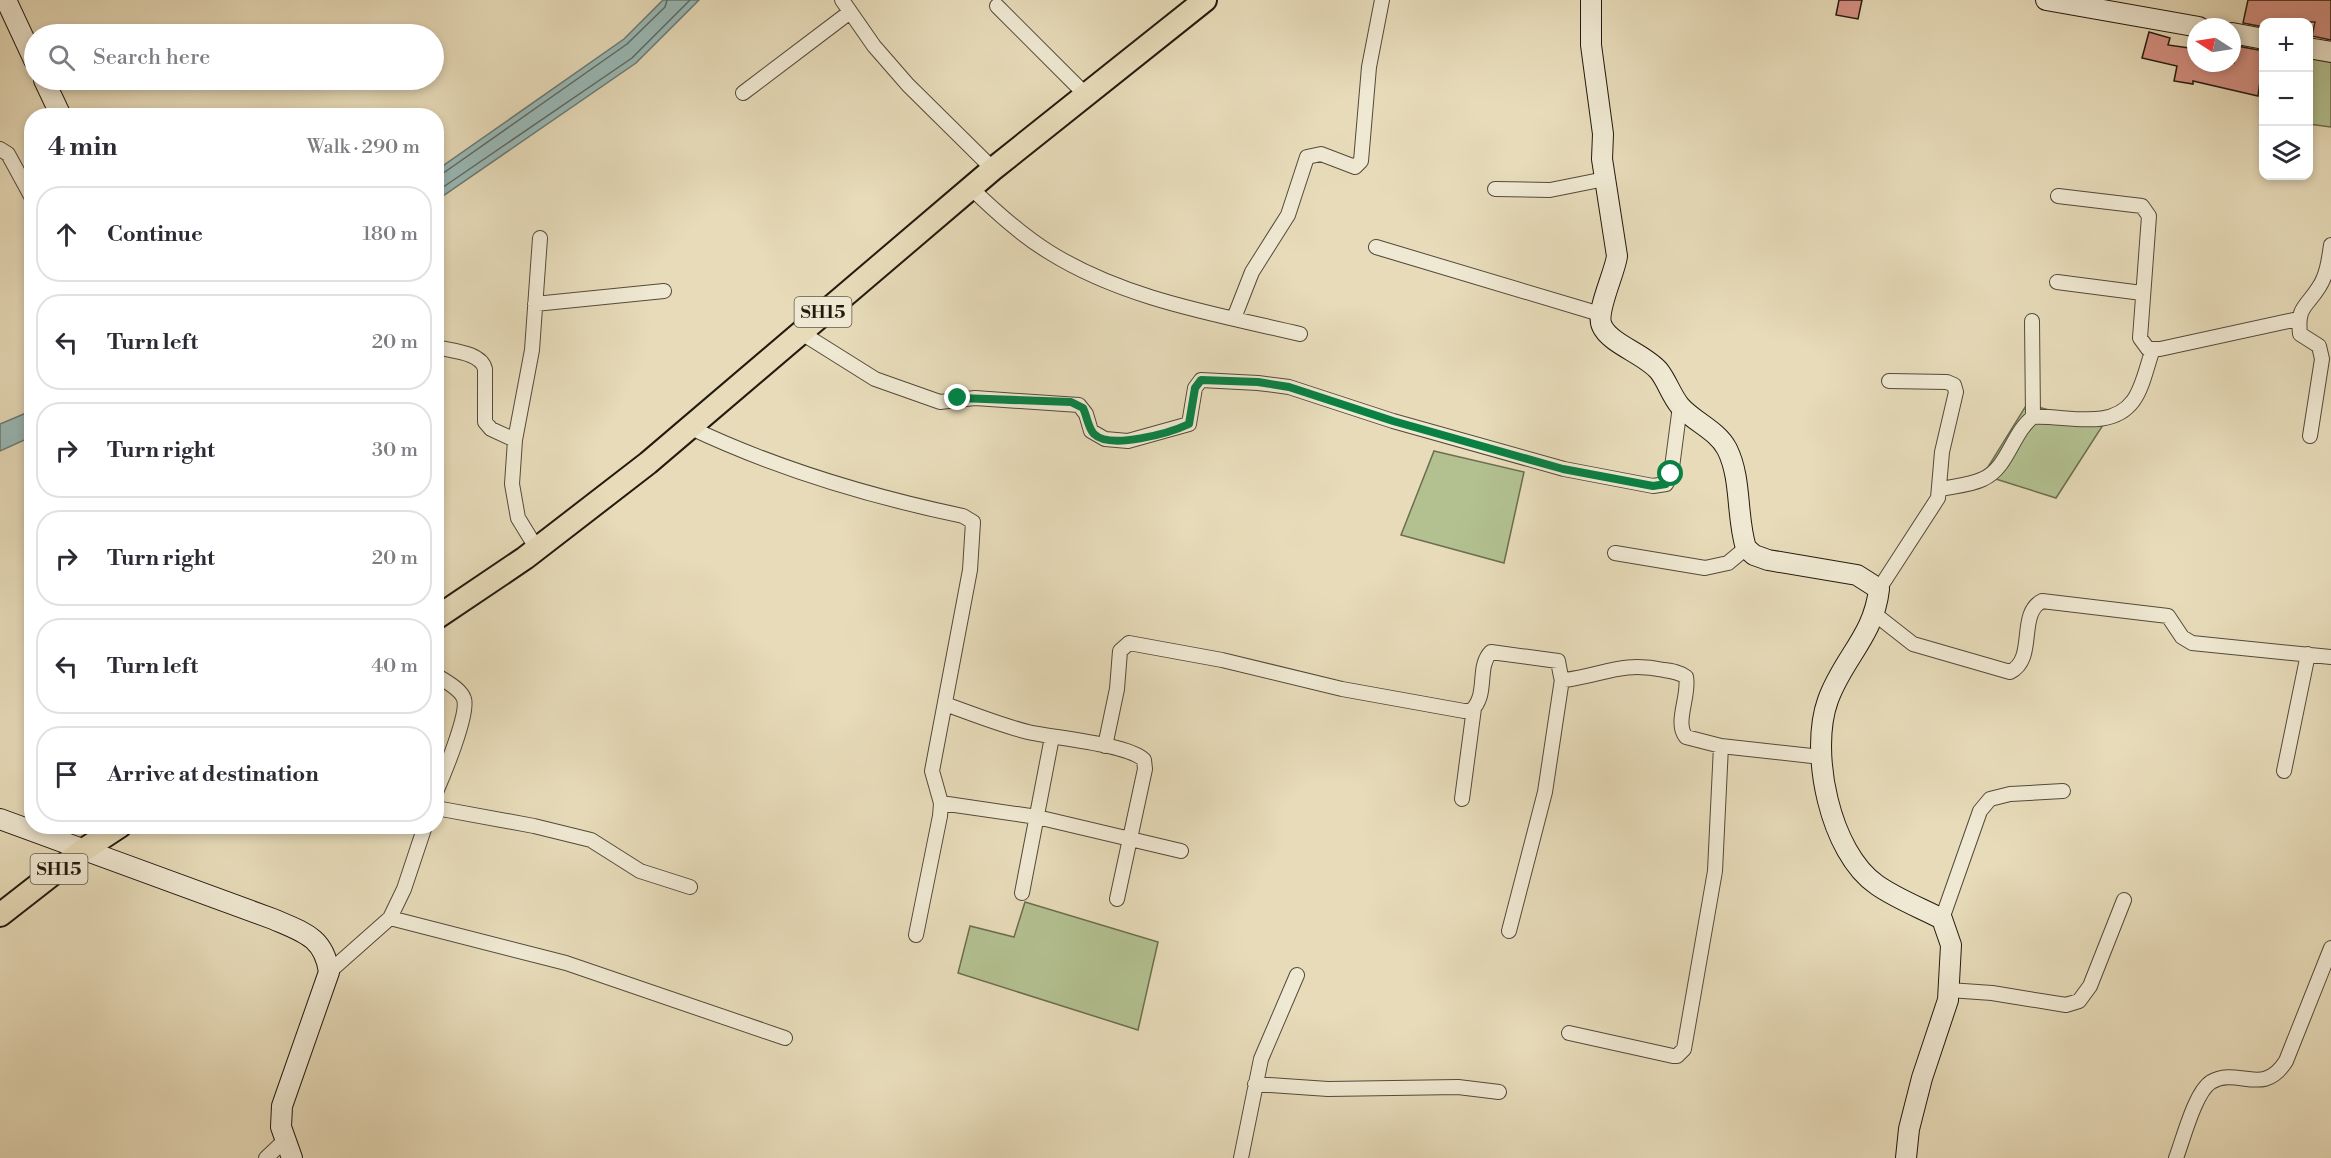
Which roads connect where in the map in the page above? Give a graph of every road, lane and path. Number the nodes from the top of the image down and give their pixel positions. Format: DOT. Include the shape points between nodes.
graph roads {
  1 [pos="6,0"];
  2 [pos="842,0"];
  3 [pos="1205,0"];
  4 [pos="1382,0"];
  5 [pos="1591,0"];
  6 [pos="2046,0"];
  7 [pos="997,6"];
  8 [pos="850,12"];
  9 [pos="2187,25"];
  10 [pos="2241,35"];
  11 [pos="2259,38"];
  12 [pos="24,39"];
  13 [pos="2313,49"];
  14 [pos="2331,52"];
  15 [pos="50,90"];
  16 [pos="743,93"];
  17 [pos="1086,95"];
  18 [pos="58,108"];
  19 [pos="0,149"];
  20 [pos="993,169"];
  21 [pos="1605,179"];
  22 [pos="24,183"];
  23 [pos="971,188"];
  24 [pos="1496,189"];
  25 [pos="2058,196"];
  26 [pos="540,238"];
  27 [pos="2331,245"];
  28 [pos="1376,248"];
  29 [pos="2057,282"];
  30 [pos="664,291"];
  31 [pos="2142,293"];
  32 [pos="536,303"];
  33 [pos="1600,314"];
  34 [pos="1234,318"];
  35 [pos="2298,319"];
  36 [pos="2032,321"];
  37 [pos="800,332"];
  38 [pos="1300,334"];
  39 [pos="2325,346"];
  40 [pos="444,349"];
  41 [pos="2153,349"];
  42 [pos="1889,381"];
  43 [pos="1680,406"];
  44 [pos="2033,417"];
  45 [pos="689,427"];
  46 [pos="2310,436"];
  47 [pos="515,440"];
  48 [pos="1941,489"];
  49 [pos="1746,548"];
  50 [pos="537,549"];
  51 [pos="1615,553"];
  52 [pos="1879,589"];
  53 [pos="444,613"];
  54 [pos="1876,615"];
  55 [pos="2308,654"];
  56 [pos="2331,657"];
  57 [pos="1562,679"];
  58 [pos="444,681"];
  59 [pos="945,704"];
  60 [pos="1474,708"];
  61 [pos="1052,737"];
  62 [pos="1105,746"];
  63 [pos="1722,746"];
  64 [pos="1821,757"];
  65 [pos="2284,771"];
  66 [pos="444,772"];
  67 [pos="2063,791"];
  68 [pos="1462,799"];
  69 [pos="941,804"];
  70 [pos="444,809"];
  71 [pos="1036,817"];
  72 [pos="0,819"];
  73 [pos="24,828"];
  74 [pos="38,834"];
  75 [pos="108,834"];
  76 [pos="422,834"];
  77 [pos="1130,840"];
  78 [pos="82,851"];
  79 [pos="1181,851"];
  80 [pos="690,888"];
  81 [pos="1022,893"];
  82 [pos="1117,899"];
  83 [pos="2124,900"];
  84 [pos="0,915"];
  85 [pos="390,918"];
  86 [pos="1942,919"];
  87 [pos="1509,931"];
  88 [pos="916,935"];
  89 [pos="2331,948"];
  90 [pos="329,972"];
  91 [pos="1297,975"];
  92 [pos="1949,990"];
  93 [pos="1569,1034"];
  94 [pos="785,1038"];
  95 [pos="1254,1084"];
  96 [pos="1499,1092"];
  97 [pos="288,1150"];
  98 [pos="266,1158"];
  99 [pos="1241,1158"];
  100 [pos="1906,1158"];
  101 [pos="2176,1158"];
  1 -- 12 [label="street"];
  2 -- 8 [label="street"];
  3 -- 17 [label="main road, SH15"];
  4 -- 34 [label="street" via="1369,67 1361,161 1355,167 1321,154 1307,157 1288,215 1261,255"];
  5 -- 21 [label="street" via="1590,45 1603,134"];
  6 -- 9 [label="street"];
  7 -- 17 [label="street"];
  8 -- 16 [label="street"];
  8 -- 20 [label="street" via="908,85"];
  10 -- 11 [label="street"];
  13 -- 14 [label="street"];
  15 -- 18 [label="street"];
  17 -- 20 [label="main road, SH15"];
  19 -- 22 [label="street" via="8,154"];
  20 -- 23 [label="main road, SH15"];
  21 -- 24 [label="street" via="1550,190"];
  21 -- 33 [label="street" via="1617,256"];
  23 -- 34 [label="street" via="998,214 1049,252 1077,267 1172,304"];
  23 -- 37 [label="main road, SH15"];
  25 -- 31 [label="street" via="2142,206 2147,210"];
  26 -- 32 [label="street"];
  27 -- 35 [label="street" via="2319,287 2302,306"];
  28 -- 33 [label="street"];
  29 -- 31 [label="street"];
  30 -- 32 [label="street"];
  31 -- 41 [label="street" via="2140,338 2143,346"];
  32 -- 47 [label="street" via="532,350"];
  33 -- 43 [label="street" via="1601,326 1611,336 1660,372"];
  34 -- 38 [label="street"];
  35 -- 39 [label="street" via="2300,334"];
  35 -- 41 [label="street"];
  36 -- 44 [label="street"];
  37 -- 43 [label="street" via="875,379 940,402 975,398 1078,405 1086,414 1091,431 1105,439 1136,440 1189,424 1195,388 1201,380 1258,382 1289,387 1563,469 1653,486 1666,484 1671,474"];
  37 -- 45 [label="main road, SH15"];
  39 -- 46 [label="street"];
  40 -- 47 [label="street" via="483,362 485,422"];
  41 -- 44 [label="street" via="2134,400 2116,416"];
  42 -- 48 [label="street" via="1954,385 1955,403 1942,452"];
  43 -- 49 [label="street" via="1727,449"];
  44 -- 48 [label="street" via="2024,423 1995,470 1979,481"];
  45 -- 50 [label="main road, SH15"];
  45 -- 59 [label="street" via="805,475 963,516 973,522 970,570"];
  47 -- 50 [label="street" via="514,503 518,518"];
  48 -- 52 [label="street"];
  49 -- 51 [label="street" via="1728,563 1705,568"];
  49 -- 52 [label="street" via="1768,560 1857,576"];
  50 -- 53 [label="main road, SH15"];
  52 -- 54 [label="street"];
  54 -- 55 [label="street" via="1913,644 2010,672 2022,661 2032,612 2042,601 2168,616 2182,637 2192,643"];
  54 -- 64 [label="street" via="1828,701"];
  55 -- 56 [label="street"];
  55 -- 65 [label="street"];
  57 -- 60 [label="street" via="1558,661 1491,652"];
  57 -- 63 [label="street" via="1637,665 1678,672 1686,677 1687,687 1683,734"];
  57 -- 87 [label="street" via="1545,792"];
  58 -- 66 [label="street" via="464,696 465,704"];
  59 -- 61 [label="street"];
  59 -- 69 [label="street" via="932,771"];
  60 -- 62 [label="street" via="1455,710 1342,689 1129,642 1120,651 1118,689"];
  60 -- 68 [label="street"];
  61 -- 62 [label="street"];
  61 -- 71 [label="street"];
  62 -- 77 [label="street" via="1136,754 1146,764"];
  63 -- 64 [label="street"];
  63 -- 93 [label="street" via="1715,871 1684,1049 1673,1056"];
  64 -- 86 [label="street" via="1824,789 1837,830 1852,857 1876,884"];
  67 -- 86 [label="street" via="1990,799 1980,811"];
  69 -- 71 [label="street"];
  69 -- 88 [label="street"];
  70 -- 80 [label="street" via="591,840 640,871"];
  71 -- 77 [label="street"];
  71 -- 81 [label="street"];
  72 -- 73 [label="street"];
  74 -- 78 [label="street"];
  75 -- 78 [label="main road, SH15"];
  76 -- 85 [label="street"];
  77 -- 79 [label="street"];
  77 -- 82 [label="street"];
  78 -- 84 [label="main road, SH15"];
  78 -- 90 [label="street" via="299,930 323,948"];
  83 -- 92 [label="street" via="2090,986 2079,1001 2066,1005"];
  85 -- 90 [label="street"];
  85 -- 94 [label="street" via="566,963"];
  86 -- 92 [label="street" via="1951,945"];
  89 -- 101 [label="street" via="2279,1072 2267,1080 2223,1079 2211,1083 2200,1095"];
  90 -- 97 [label="street" via="282,1107 281,1127"];
  91 -- 95 [label="street"];
  92 -- 100 [label="street" via="1922,1078"];
  95 -- 96 [label="street"];
  95 -- 99 [label="street"];
  97 -- 98 [label="street"];
}
